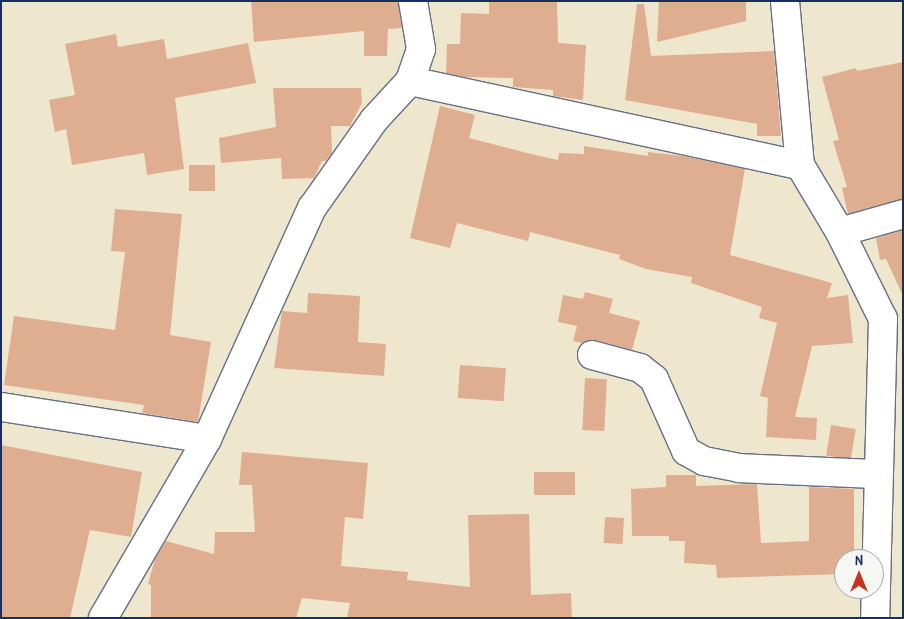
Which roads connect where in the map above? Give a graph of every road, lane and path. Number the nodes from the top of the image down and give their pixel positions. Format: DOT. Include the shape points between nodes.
graph roads {
  1 [pos="413,1"];
  2 [pos="784,1"];
  3 [pos="410,81"];
  4 [pos="800,165"];
  5 [pos="903,214"];
  6 [pos="840,232"];
  7 [pos="893,317"];
  8 [pos="592,355"];
  9 [pos="1,407"];
  10 [pos="208,439"];
  11 [pos="878,474"];
  12 [pos="103,618"];
  13 [pos="875,618"];
  1 -- 3 [label="street" via="421,49"];
  2 -- 4 [label="street"];
  3 -- 4 [label="street"];
  3 -- 10 [label="street" via="374,120 312,208"];
  4 -- 6 [label="street"];
  5 -- 6 [label="street"];
  6 -- 7 [label="street"];
  7 -- 11 [label="street"];
  8 -- 11 [label="street" via="640,368 654,379 686,451 704,461 739,468"];
  9 -- 10 [label="street"];
  10 -- 12 [label="street"];
  11 -- 13 [label="street"];
}
